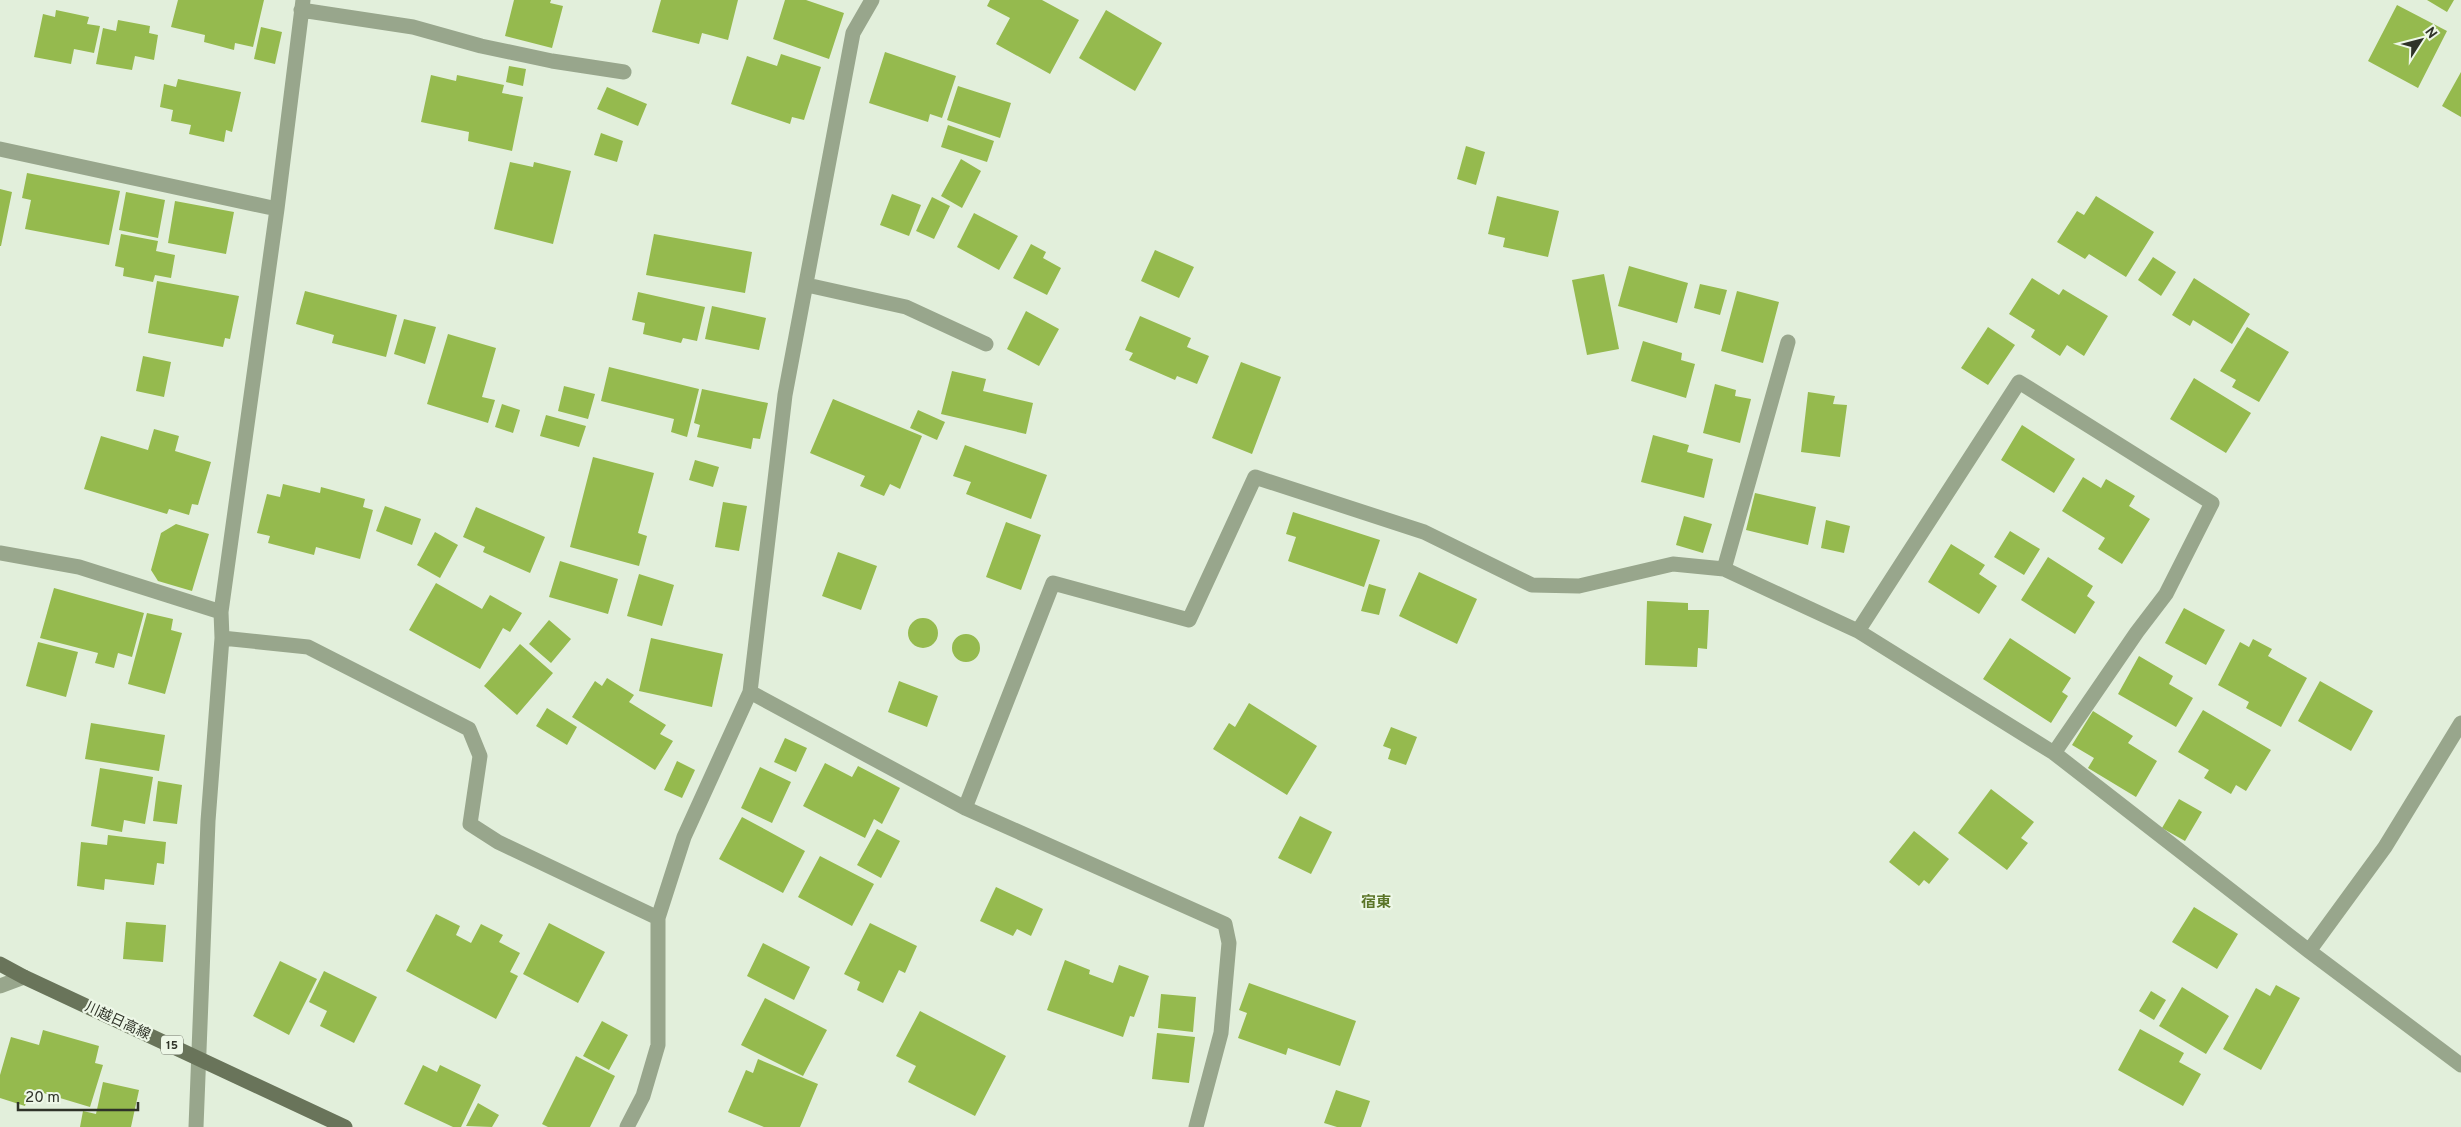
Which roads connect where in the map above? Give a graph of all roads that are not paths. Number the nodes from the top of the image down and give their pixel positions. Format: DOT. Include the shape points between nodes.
graph roads {
  1 [pos="872,0"];
  2 [pos="302,5"];
  3 [pos="624,72"];
  4 [pos="0,149"];
  5 [pos="277,209"];
  6 [pos="807,285"];
  7 [pos="1788,342"];
  8 [pos="986,344"];
  9 [pos="0,553"];
  10 [pos="1724,569"];
  11 [pos="221,612"];
  12 [pos="1858,631"];
  13 [pos="222,638"];
  14 [pos="750,692"];
  15 [pos="2461,723"];
  16 [pos="2054,753"];
  17 [pos="965,808"];
  18 [pos="658,918"];
  19 [pos="2309,951"];
  20 [pos="0,964"];
  21 [pos="24,977"];
  22 [pos="0,986"];
  23 [pos="200,1058"];
  24 [pos="2461,1065"];
  25 [pos="196,1127"];
  26 [pos="345,1127"];
  27 [pos="626,1127"];
  28 [pos="1196,1127"];
  1 -- 6 [label="street" via="853,33"];
  2 -- 3 [label="street" via="413,26 481,46 552,61"];
  2 -- 5 [label="street"];
  4 -- 5 [label="street"];
  5 -- 11 [label="street"];
  6 -- 8 [label="street" via="906,307"];
  6 -- 14 [label="street" via="785,395"];
  7 -- 10 [label="street"];
  9 -- 11 [label="street" via="79,567"];
  10 -- 12 [label="street"];
  10 -- 17 [label="street" via="1673,564 1579,586 1532,585 1424,532 1255,477 1189,620 1053,583"];
  11 -- 13 [label="street"];
  12 -- 16 [label="street"];
  12 -- 16 [label="street" via="2019,382 2028,387 2212,503 2166,594"];
  13 -- 18 [label="street" via="308,647 469,729 480,756 470,824 498,842"];
  13 -- 23 [label="street" via="208,821"];
  14 -- 17 [label="street"];
  14 -- 18 [label="street" via="684,837"];
  15 -- 19 [label="street" via="2385,847"];
  16 -- 19 [label="street"];
  17 -- 28 [label="street" via="1225,924 1229,943 1221,1033"];
  18 -- 27 [label="street" via="658,1045 643,1096"];
  19 -- 24 [label="street"];
  20 -- 21 [label="main road, 川越日高線 / 15"];
  21 -- 22 [label="street"];
  21 -- 23 [label="main road, 川越日高線 / 15"];
  23 -- 25 [label="street"];
  23 -- 26 [label="main road, 川越日高線 / 15"];
}
